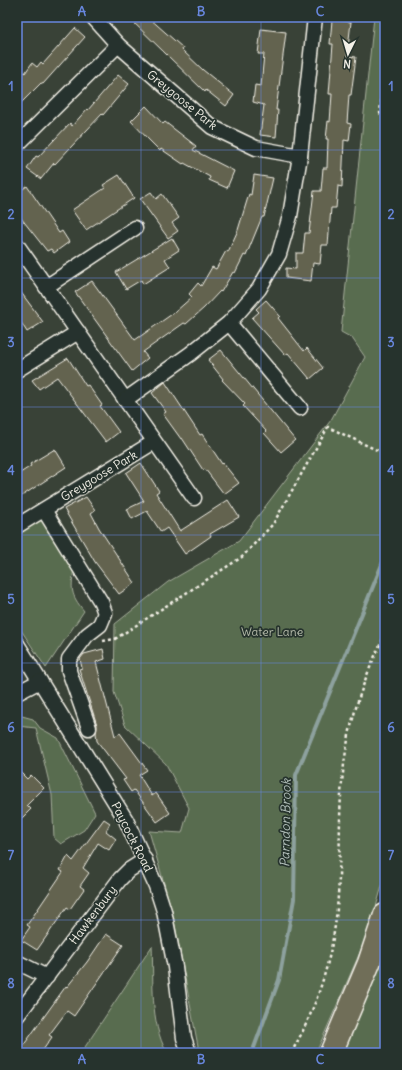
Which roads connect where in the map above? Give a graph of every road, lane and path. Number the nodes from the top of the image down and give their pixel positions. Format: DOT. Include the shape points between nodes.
graph roads {
  1 [pos="93,17"];
  2 [pos="315,17"];
  3 [pos="118,45"];
  4 [pos="385,64"];
  5 [pos="385,121"];
  6 [pos="17,145"];
  7 [pos="300,156"];
  8 [pos="135,228"];
  9 [pos="17,245"];
  10 [pos="46,287"];
  11 [pos="229,323"];
  12 [pos="78,332"];
  13 [pos="17,370"];
  14 [pos="125,400"];
  15 [pos="300,408"];
  16 [pos="154,442"];
  17 [pos="385,454"];
  18 [pos="194,498"];
  19 [pos="44,510"];
  20 [pos="17,526"];
  21 [pos="385,635"];
  22 [pos="17,644"];
  23 [pos="80,644"];
  24 [pos="40,681"];
  25 [pos="17,693"];
  26 [pos="89,728"];
  27 [pos="145,860"];
  28 [pos="385,916"];
  29 [pos="17,962"];
  30 [pos="47,977"];
  31 [pos="17,1016"];
  32 [pos="189,1053"];
  33 [pos="291,1053"];
  34 [pos="331,1053"];
  1 -- 3 [label="street, Greygoose Park"];
  2 -- 7 [label="street"];
  3 -- 6 [label="street"];
  3 -- 7 [label="street, Greygoose Park" via="212,127 256,148"];
  4 -- 5 [label="path" via="380,113"];
  7 -- 11 [label="street" via="290,216 279,254 259,289"];
  8 -- 10 [label="street"];
  9 -- 10 [label="street"];
  10 -- 12 [label="street"];
  11 -- 14 [label="street"];
  11 -- 15 [label="street"];
  12 -- 13 [label="street"];
  12 -- 14 [label="street"];
  14 -- 16 [label="street"];
  16 -- 18 [label="street"];
  16 -- 19 [label="street, Greygoose Park"];
  17 -- 23 [label="path" via="328,427 272,524 242,557 115,639"];
  19 -- 20 [label="street, Greygoose Park"];
  19 -- 23 [label="street" via="101,602 105,614 100,624"];
  21 -- 33 [label="path" via="361,692 348,739 343,774 338,895 330,959 302,1033"];
  22 -- 24 [label="street, Paycock Road"];
  23 -- 26 [label="street" via="69,659 68,671"];
  24 -- 25 [label="street"];
  24 -- 27 [label="street, Paycock Road" via="126,820"];
  27 -- 30 [label="street, Hawkenbury" via="120,879"];
  27 -- 32 [label="street, Paycock Road" via="164,911 175,967 184,1038"];
  28 -- 34 [label="main road" via="369,963"];
  29 -- 30 [label="street"];
  30 -- 31 [label="street, Hawkenbury"];
}
